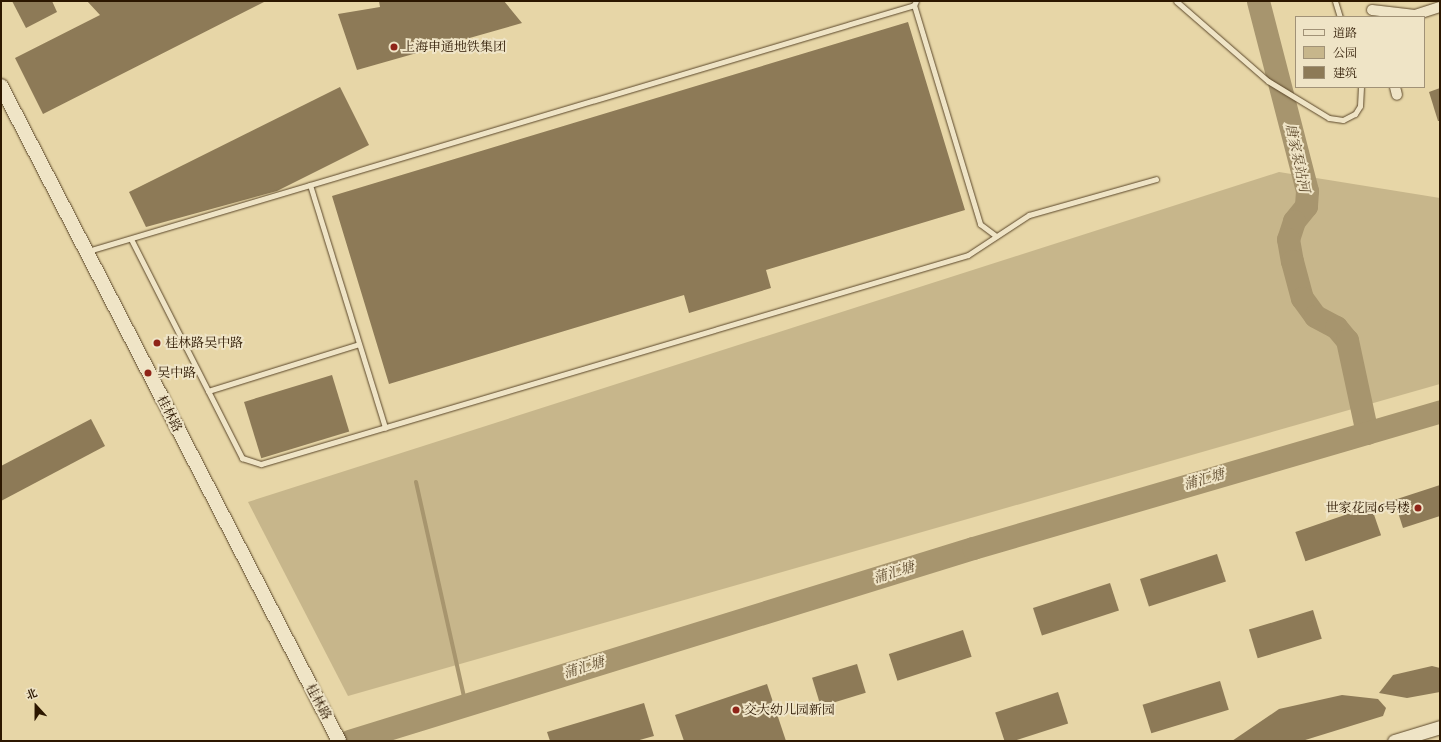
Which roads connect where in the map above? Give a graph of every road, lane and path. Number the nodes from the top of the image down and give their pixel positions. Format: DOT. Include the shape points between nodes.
graph roads {
  1 [pos="1176,1"];
  2 [pos="1335,1"];
  3 [pos="915,3"];
  4 [pos="1440,7"];
  5 [pos="1372,9"];
  6 [pos="1340,16"];
  7 [pos="1,86"];
  8 [pos="1361,88"];
  9 [pos="1156,179"];
  10 [pos="310,185"];
  11 [pos="996,236"];
  12 [pos="131,239"];
  13 [pos="87,252"];
  14 [pos="359,344"];
  15 [pos="208,391"];
  16 [pos="385,428"];
  17 [pos="1440,726"];
  18 [pos="339,741"];
  19 [pos="1394,741"];
  1 -- 8 [label="lane" via="1276,86 1329,118 1343,120 1355,114 1360,106"];
  2 -- 6 [label="lane"];
  3 -- 10 [label="lane"];
  3 -- 11 [label="lane" via="980,224"];
  4 -- 5 [label="street" via="1415,15"];
  7 -- 13 [label="main road, 桂林路"];
  9 -- 11 [label="lane" via="1029,215"];
  10 -- 12 [label="lane"];
  10 -- 14 [label="lane"];
  11 -- 16 [label="lane" via="968,255"];
  12 -- 13 [label="lane"];
  12 -- 15 [label="lane"];
  13 -- 18 [label="main road, 桂林路"];
  14 -- 15 [label="lane"];
  14 -- 16 [label="lane"];
  15 -- 16 [label="lane" via="242,458 252,463 261,464"];
  17 -- 19 [label="street"];
}
